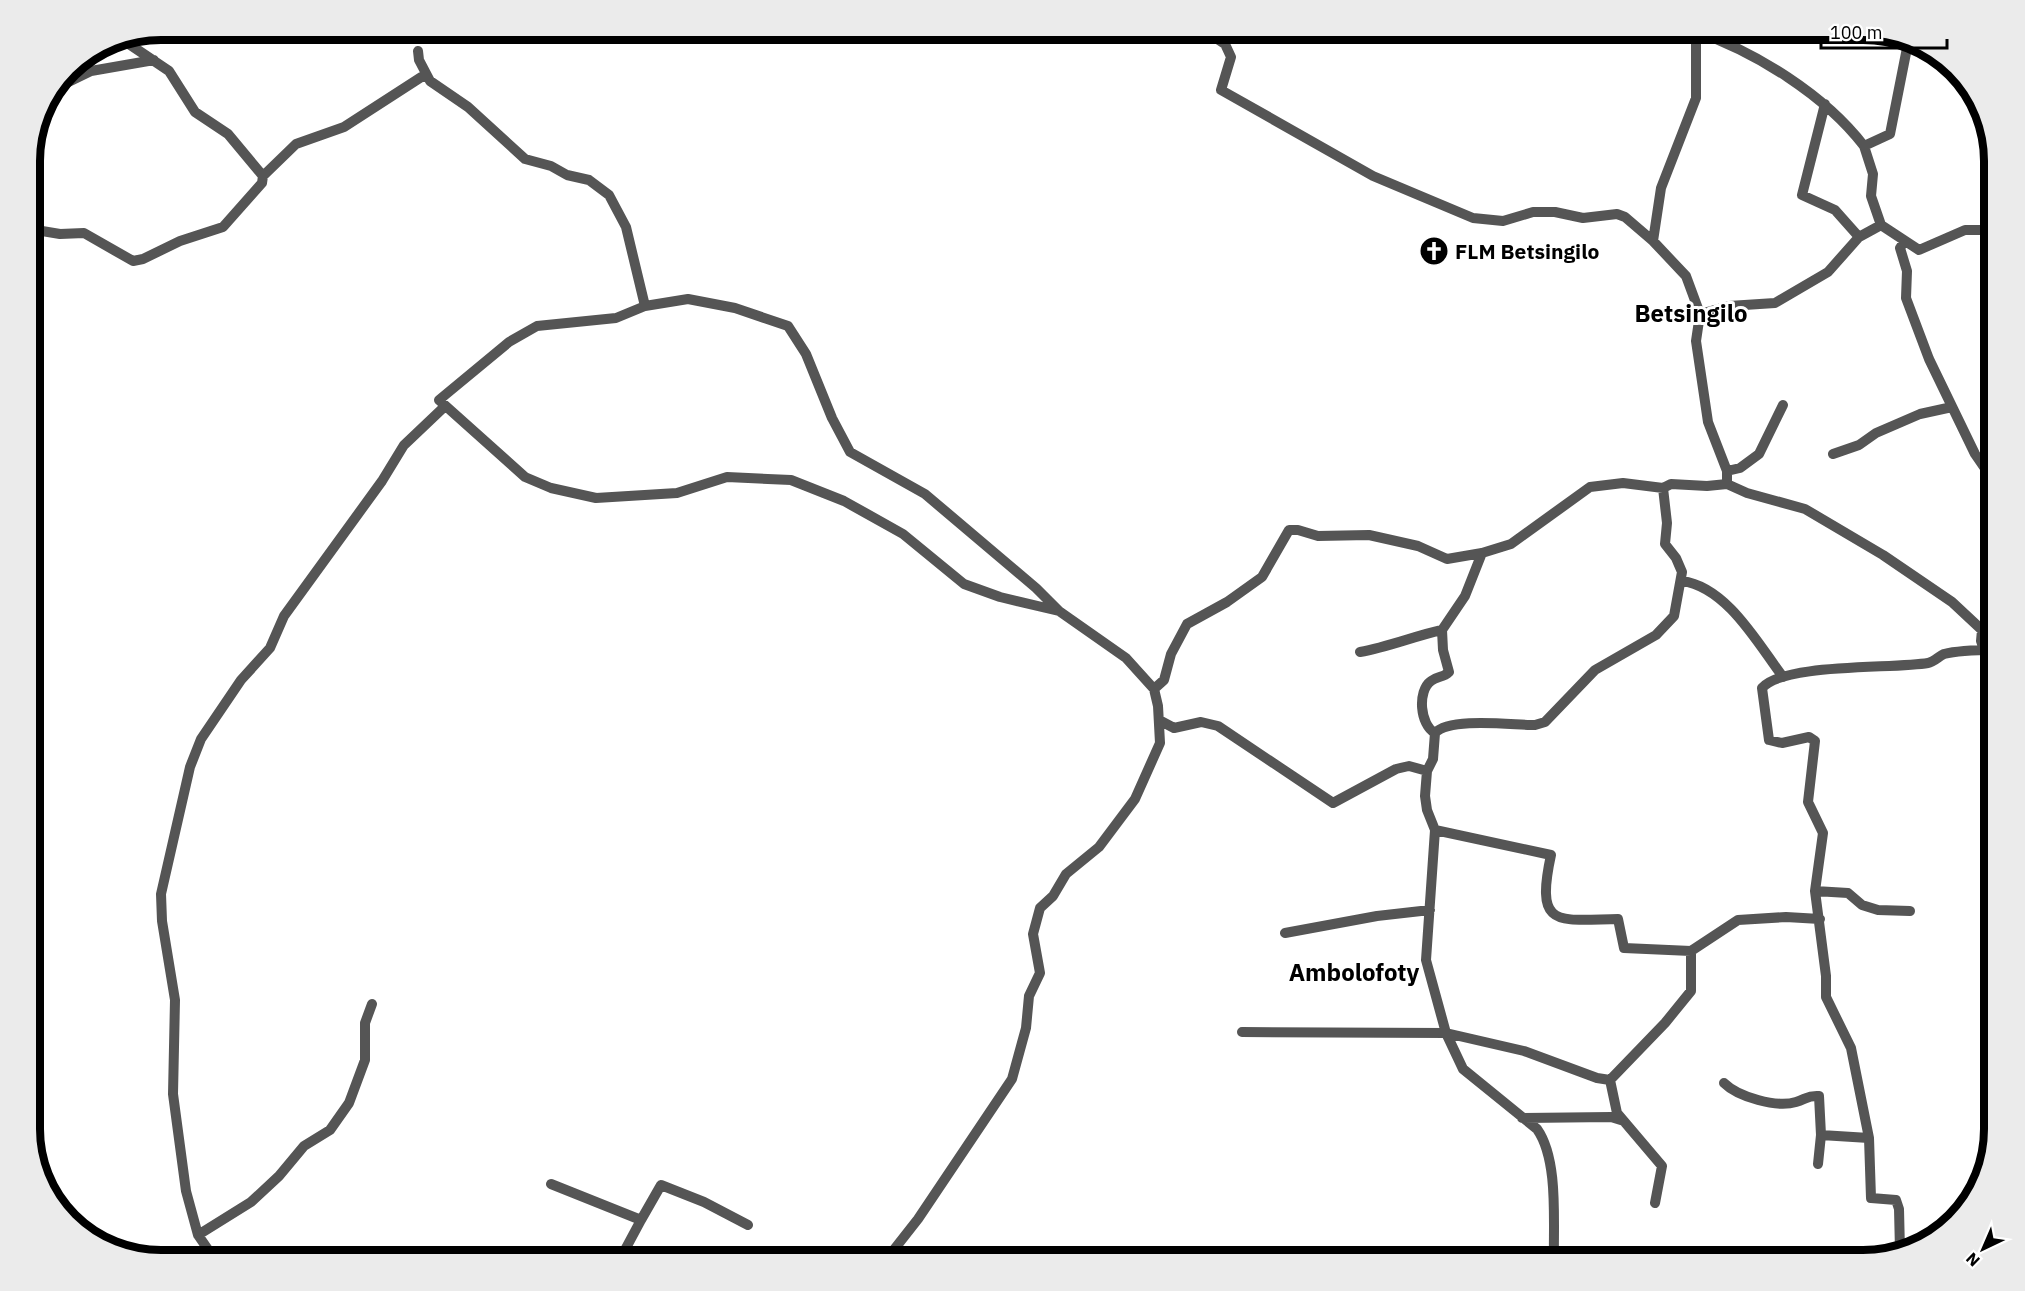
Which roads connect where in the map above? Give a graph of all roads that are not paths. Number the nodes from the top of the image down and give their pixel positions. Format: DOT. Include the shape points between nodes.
graph roads {
  1 [pos="1219,40"];
  2 [pos="1695,40"];
  3 [pos="1717,40"];
  4 [pos="131,45"];
  5 [pos="1907,49"];
  6 [pos="418,51"];
  7 [pos="154,60"];
  8 [pos="426,75"];
  9 [pos="73,80"];
  10 [pos="1826,104"];
  11 [pos="1864,146"];
  12 [pos="263,176"];
  13 [pos="1881,225"];
  14 [pos="1984,230"];
  15 [pos="41,231"];
  16 [pos="1858,237"];
  17 [pos="1653,241"];
  18 [pos="1904,242"];
  19 [pos="645,306"];
  20 [pos="1700,314"];
  21 [pos="1783,405"];
  22 [pos="444,407"];
  23 [pos="1952,407"];
  24 [pos="1833,454"];
  25 [pos="1984,467"];
  26 [pos="1727,471"];
  27 [pos="1727,484"];
  28 [pos="1663,488"];
  29 [pos="1482,553"];
  30 [pos="1682,581"];
  31 [pos="1059,611"];
  32 [pos="1442,630"];
  33 [pos="1984,644"];
  34 [pos="1984,651"];
  35 [pos="1360,652"];
  36 [pos="1783,677"];
  37 [pos="1154,689"];
  38 [pos="1159,720"];
  39 [pos="1435,733"];
  40 [pos="1427,771"];
  41 [pos="1435,830"];
  42 [pos="1815,891"];
  43 [pos="1430,910"];
  44 [pos="1910,911"];
  45 [pos="1820,919"];
  46 [pos="1285,933"];
  47 [pos="1691,951"];
  48 [pos="372,1004"];
  49 [pos="1242,1032"];
  50 [pos="1446,1033"];
  51 [pos="1610,1080"];
  52 [pos="1724,1083"];
  53 [pos="1522,1118"];
  54 [pos="1624,1121"];
  55 [pos="1821,1135"];
  56 [pos="1869,1138"];
  57 [pos="1818,1164"];
  58 [pos="551,1184"];
  59 [pos="1655,1203"];
  60 [pos="640,1220"];
  61 [pos="748,1225"];
  62 [pos="198,1235"];
  63 [pos="1900,1245"];
  64 [pos="208,1250"];
  65 [pos="625,1250"];
  66 [pos="894,1250"];
  67 [pos="1554,1250"];
  1 -- 17 [label="street" via="1231,57 1221,90 1373,176 1473,218 1503,221 1533,212 1583,218 1617,214"];
  2 -- 17 [label="street" via="1696,98 1661,188"];
  3 -- 10 [label="street" via="1771,65"];
  4 -- 7 [label="street"];
  5 -- 11 [label="street" via="1890,134"];
  6 -- 8 [label="street"];
  7 -- 9 [label="street" via="91,71"];
  7 -- 12 [label="street" via="180,86 184,99 195,112 228,134"];
  8 -- 12 [label="street" via="344,127 296,144"];
  8 -- 19 [label="street" via="439,89 479,116 525,159 589,180 609,195 626,227"];
  10 -- 11 [label="street"];
  10 -- 16 [label="street" via="1802,195 1835,210"];
  11 -- 13 [label="street" via="1873,174 1871,196"];
  12 -- 15 [label="street" via="262,183 223,226 143,259 134,261 84,233"];
  13 -- 16 [label="street"];
  13 -- 18 [label="street"];
  14 -- 18 [label="street" via="1965,230 1919,250"];
  16 -- 20 [label="street" via="1828,272 1775,303 1730,306"];
  17 -- 20 [label="street" via="1686,276"];
  18 -- 23 [label="street" via="1900,248 1907,271 1906,298"];
  19 -- 22 [label="street" via="616,318 537,326 509,342 439,400"];
  19 -- 31 [label="street" via="688,299 705,301 788,326 806,354 850,452 925,494"];
  20 -- 26 [label="street" via="1696,341 1708,422"];
  21 -- 26 [label="street" via="1759,454 1740,468"];
  22 -- 31 [label="street" via="525,477 551,488 596,498 677,493 727,477 791,480 844,501 903,534 964,584"];
  22 -- 62 [label="street" via="404,445 284,616 270,648 241,680 201,739 190,767 161,894 175,1000 175,1123"];
  23 -- 24 [label="street" via="1920,414"];
  23 -- 25 [label="street"];
  26 -- 27 [label="street"];
  27 -- 28 [label="street" via="1671,484"];
  27 -- 33 [label="street" via="1805,509 1883,555 1952,602 1982,630"];
  28 -- 29 [label="street" via="1623,483 1590,487 1521,538"];
  28 -- 30 [label="street" via="1665,544 1676,558"];
  29 -- 32 [label="street" via="1465,596"];
  29 -- 37 [label="street" via="1447,559 1418,546 1369,535 1318,536 1289,530 1262,577 1187,624 1170,654 1164,680"];
  30 -- 36 [label="street" via="1704,587 1726,603"];
  30 -- 39 [label="street" via="1674,616 1667,626 1595,670 1545,722 1461,724 1441,727"];
  31 -- 37 [label="street" via="1083,631 1111,645"];
  32 -- 35 [label="street"];
  32 -- 39 [label="street" via="1449,672 1428,683 1422,714 1428,729"];
  34 -- 36 [label="street" via="1944,654 1931,663 1840,667"];
  36 -- 42 [label="street" via="1761,688 1769,740 1782,743 1809,737 1815,741 1808,802 1823,833"];
  37 -- 38 [label="street"];
  38 -- 40 [label="street" via="1174,728 1200,722 1218,726 1333,803 1396,769 1408,766"];
  38 -- 66 [label="street" via="1160,743 1134,799 1099,847 1066,874 1053,896 1040,908 1033,934 1040,973 1029,996 1026,1028 1012,1078"];
  39 -- 40 [label="street" via="1433,759"];
  40 -- 41 [label="street" via="1425,796"];
  41 -- 43 [label="street"];
  41 -- 47 [label="street" via="1551,855 1544,884 1547,906 1562,920 1618,919 1624,948"];
  42 -- 44 [label="street" via="1848,893 1862,905 1878,910"];
  42 -- 45 [label="street"];
  43 -- 46 [label="street"];
  43 -- 50 [label="street" via="1426,960"];
  45 -- 47 [label="street" via="1738,920"];
  45 -- 56 [label="street" via="1826,997 1851,1048"];
  47 -- 51 [label="street" via="1690,991"];
  48 -- 62 [label="street" via="365,1023 365,1060 349,1103 330,1130 304,1146 251,1202"];
  49 -- 50 [label="street"];
  50 -- 51 [label="street" via="1524,1051"];
  50 -- 53 [label="street" via="1463,1069"];
  51 -- 54 [label="street" via="1617,1113"];
  52 -- 55 [label="street" via="1737,1092 1777,1104 1797,1102 1808,1095 1819,1096"];
  53 -- 54 [label="street"];
  53 -- 67 [label="street" via="1545,1140 1551,1169"];
  54 -- 59 [label="street" via="1662,1166"];
  55 -- 56 [label="street"];
  55 -- 57 [label="street"];
  56 -- 63 [label="street" via="1870,1198 1896,1200"];
  58 -- 60 [label="street"];
  60 -- 61 [label="street" via="661,1185"];
  60 -- 65 [label="street"];
  62 -- 64 [label="street"];
}
